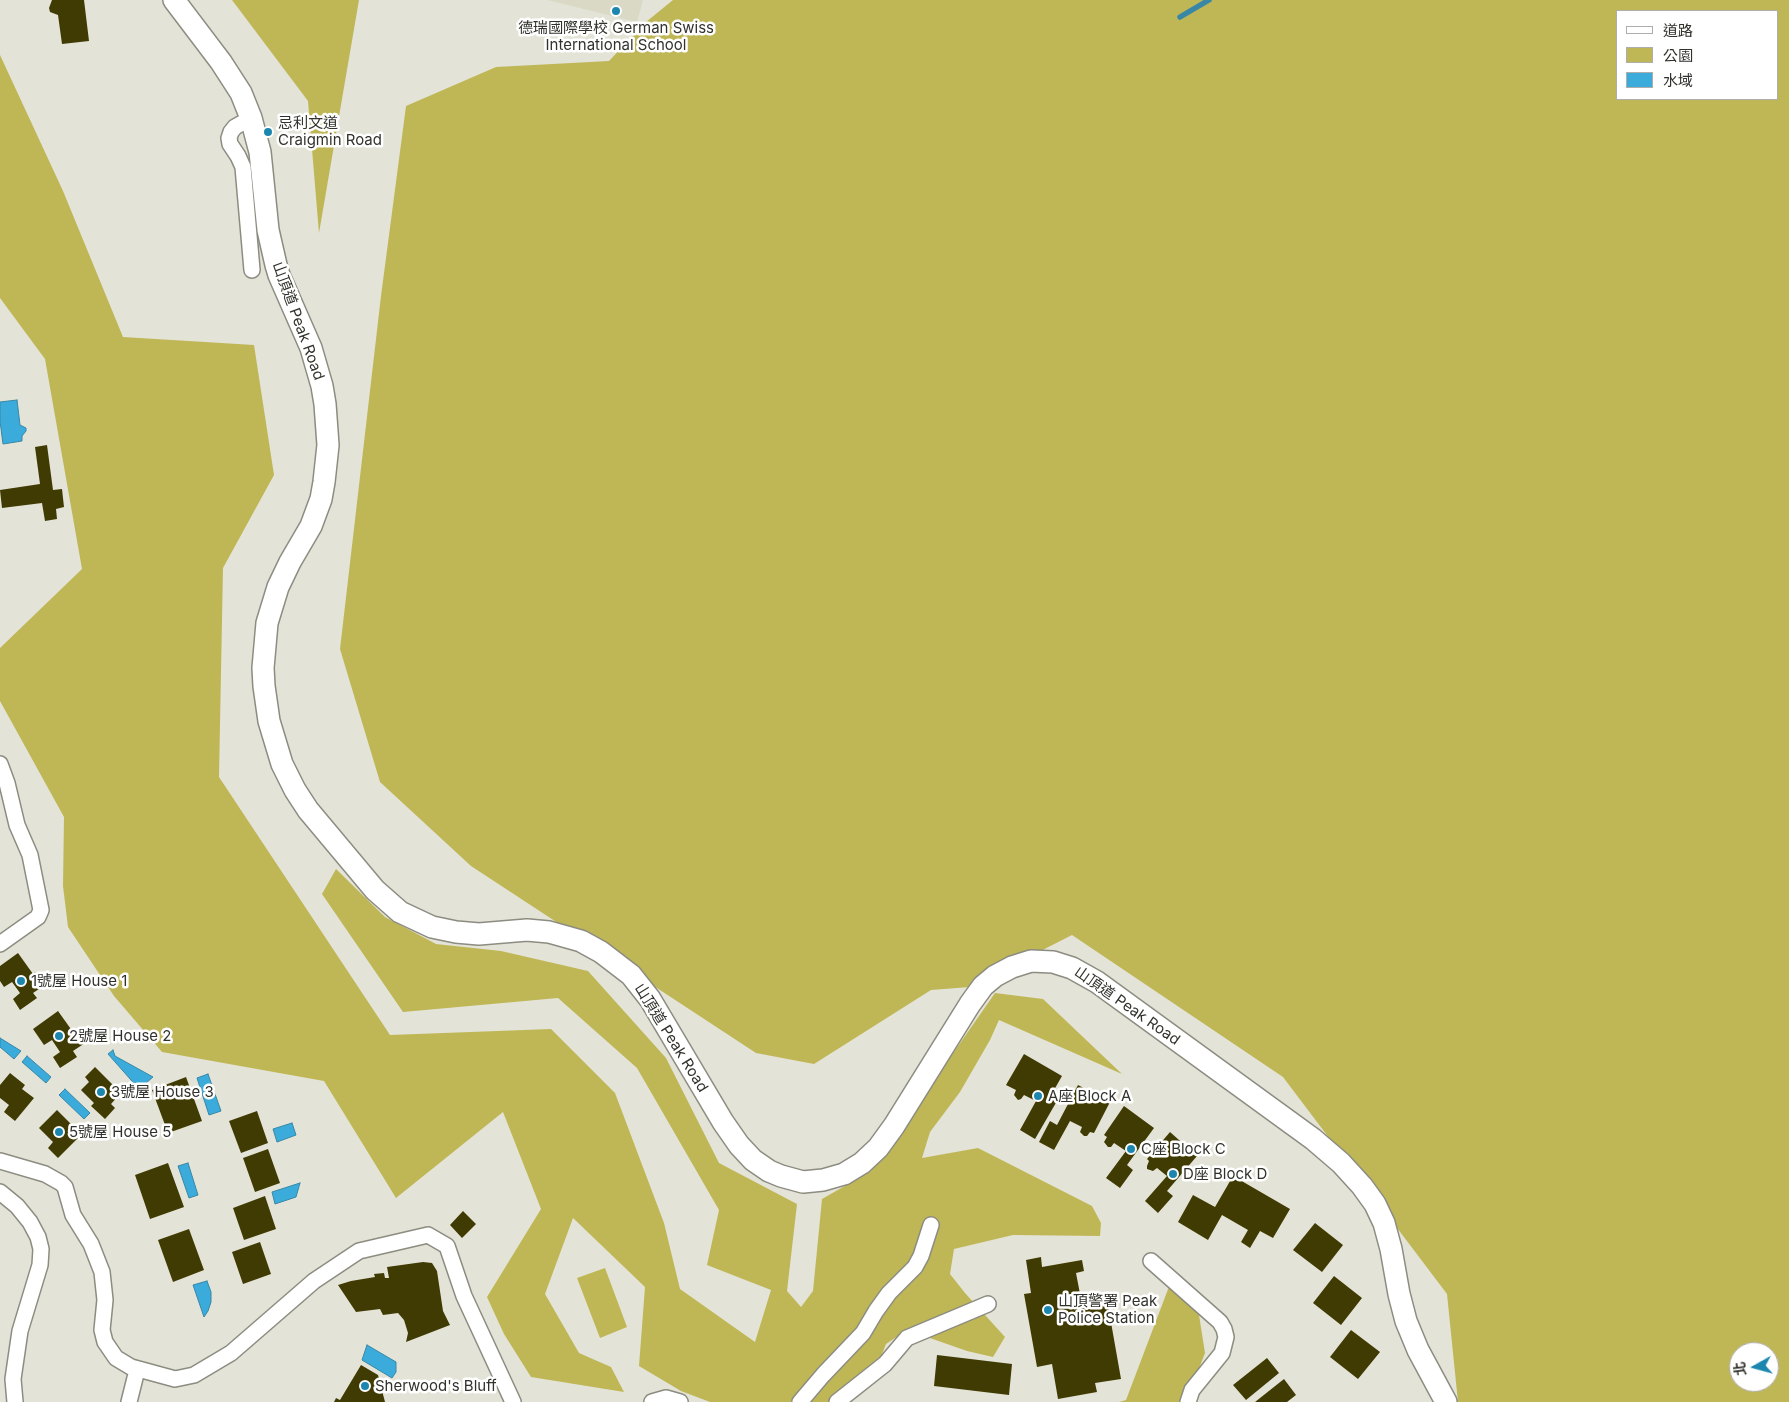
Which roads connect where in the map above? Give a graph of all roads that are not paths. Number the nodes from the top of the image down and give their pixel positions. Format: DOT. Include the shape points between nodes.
graph roads {
  1 [pos="174,0"];
  2 [pos="252,118"];
  3 [pos="252,270"];
  4 [pos="0,764"];
  5 [pos="0,944"];
  6 [pos="0,1161"];
  7 [pos="0,1192"];
  8 [pos="931,1225"];
  9 [pos="1151,1261"];
  10 [pos="988,1304"];
  11 [pos="137,1370"];
  12 [pos="15,1402"];
  13 [pos="129,1402"];
  14 [pos="513,1402"];
  15 [pos="652,1402"];
  16 [pos="680,1402"];
  17 [pos="800,1402"];
  18 [pos="837,1402"];
  19 [pos="1188,1402"];
  20 [pos="1446,1402"];
  1 -- 2 [label="main road, 山頂道 Peak Road" via="221,62"];
  2 -- 3 [label="street" via="235,127 229,138 243,167"];
  2 -- 20 [label="main road, 山頂道 Peak Road" via="260,152 268,230 279,275 316,364 325,404 328,445 316,514 283,576 267,623 263,668 266,707 276,749 295,790 374,890 400,912 432,927 489,934 527,930 550,932 570,937 601,952 631,976 650,999 739,1145 769,1171 803,1182 844,1174 878,1148 970,1004 995,976 1031,961 1053,962 1072,968 1097,982 1313,1140 1362,1186 1375,1204 1386,1229 1406,1321"];
  4 -- 5 [label="street" via="17,825 30,855 41,907 38,917"];
  6 -- 11 [label="street" via="45,1174 64,1187 73,1215 91,1244 102,1272 105,1342 116,1358"];
  7 -- 12 [label="street" via="30,1222 41,1249 40,1265 20,1331 12,1379"];
  8 -- 17 [label="street" via="915,1268 888,1294 863,1333"];
  9 -- 19 [label="street" via="1224,1329 1226,1337 1222,1353 1192,1390"];
  10 -- 18 [label="street" via="907,1338 885,1364"];
  11 -- 13 [label="street"];
  11 -- 14 [label="street" via="176,1379 194,1375 231,1353 314,1281 359,1251 428,1235 447,1246 464,1296"];
  15 -- 16 [label="street" via="666,1398"];
}
